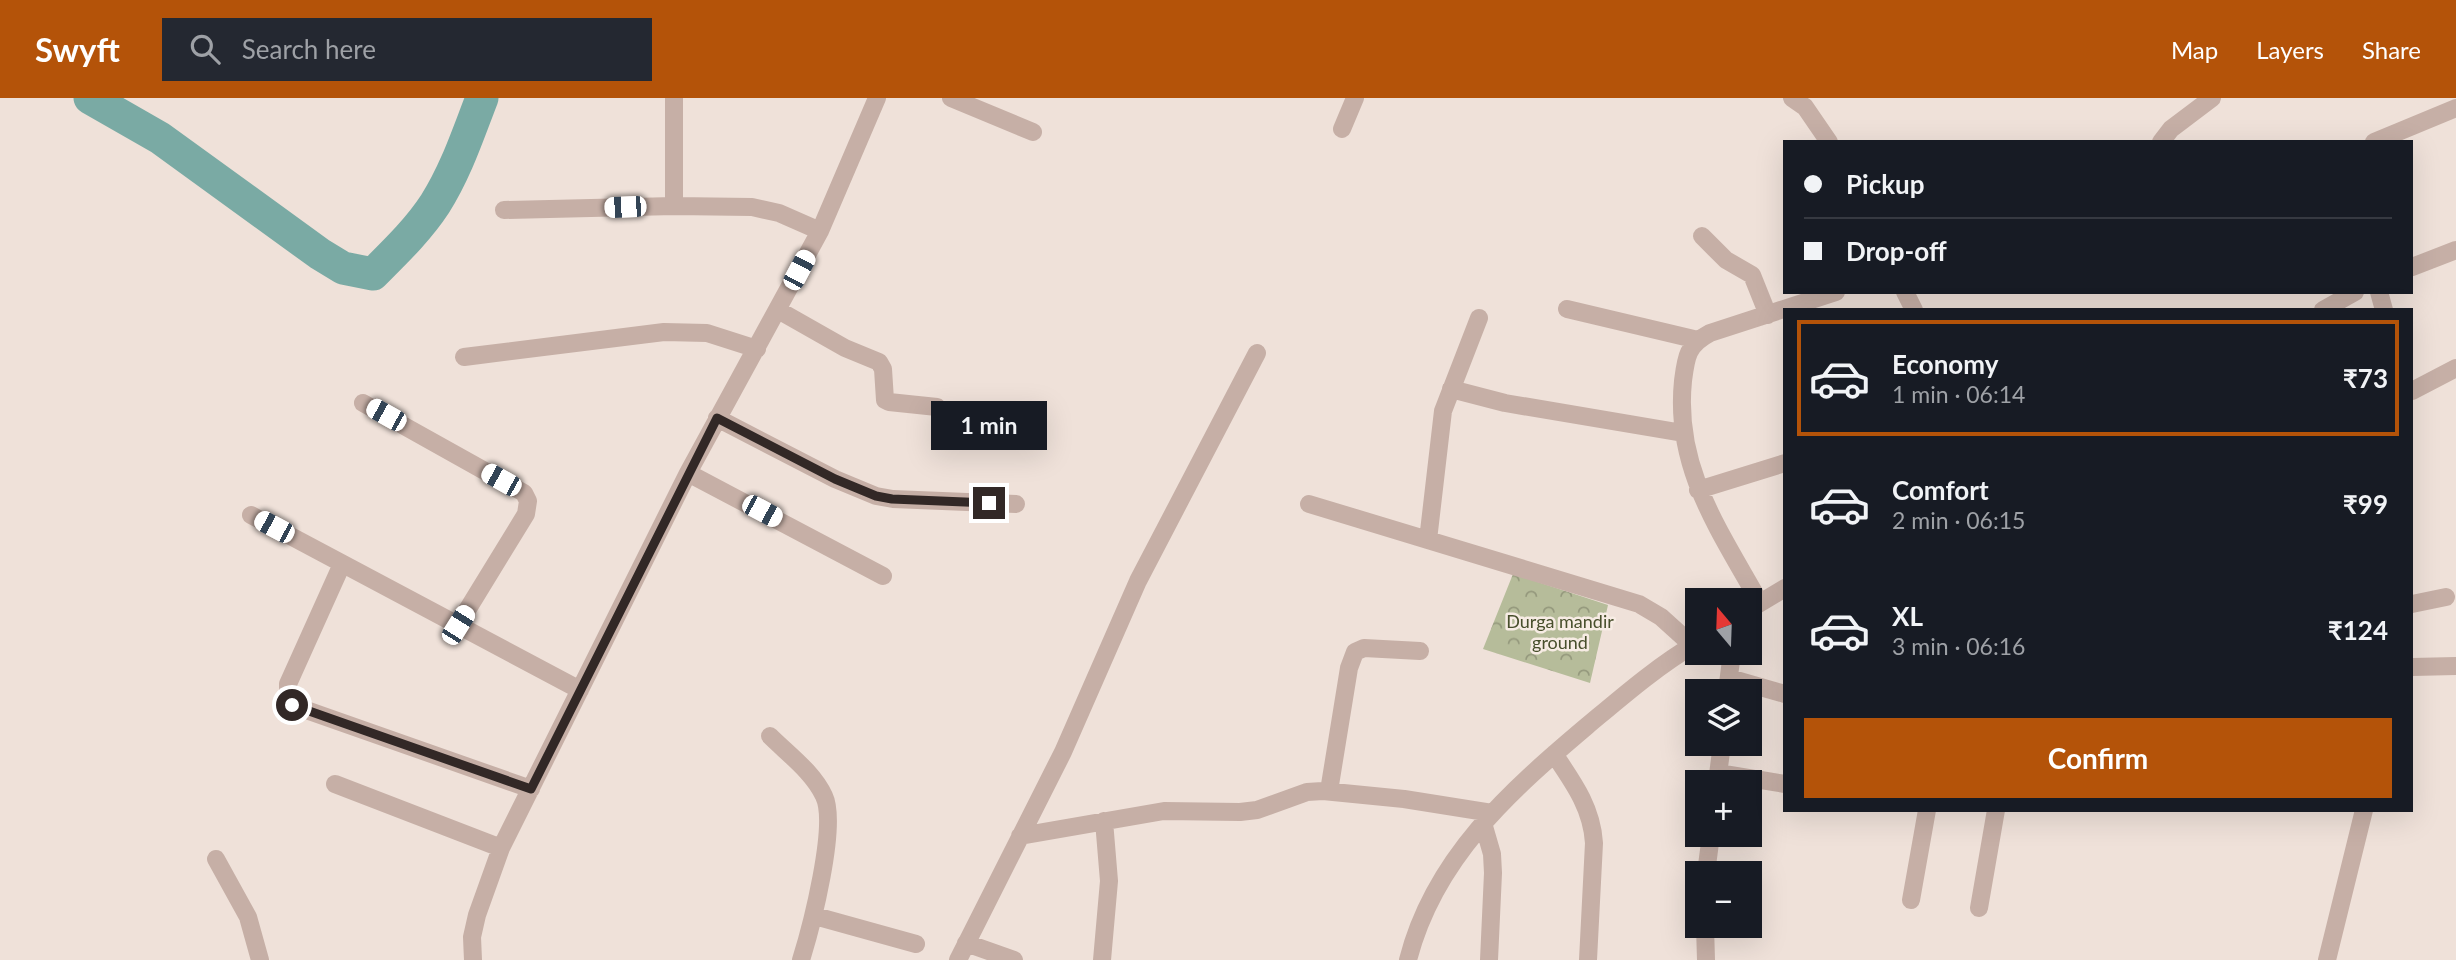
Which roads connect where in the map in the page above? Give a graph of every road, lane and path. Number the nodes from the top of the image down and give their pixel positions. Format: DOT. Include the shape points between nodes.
graph roads {
  1 [pos="674,98"];
  2 [pos="877,98"];
  3 [pos="951,98"];
  4 [pos="1355,98"];
  5 [pos="1793,98"];
  6 [pos="2212,98"];
  7 [pos="2456,108"];
  8 [pos="1342,129"];
  9 [pos="1033,132"];
  10 [pos="1828,140"];
  11 [pos="2163,140"];
  12 [pos="2379,140"];
  13 [pos="674,206"];
  14 [pos="503,210"];
  15 [pos="820,231"];
  16 [pos="1702,236"];
  17 [pos="2456,250"];
  18 [pos="2413,267"];
  19 [pos="1830,294"];
  20 [pos="2351,294"];
  21 [pos="1789,308"];
  22 [pos="2327,308"];
  23 [pos="1567,309"];
  24 [pos="778,310"];
  25 [pos="1783,310"];
  26 [pos="1768,315"];
  27 [pos="1479,318"];
  28 [pos="1698,340"];
  29 [pos="757,349"];
  30 [pos="1257,353"];
  31 [pos="464,356"];
  32 [pos="2456,368"];
  33 [pos="1451,389"];
  34 [pos="2413,390"];
  35 [pos="363,402"];
  36 [pos="937,407"];
  37 [pos="717,418"];
  38 [pos="1683,433"];
  39 [pos="1783,464"];
  40 [pos="688,473"];
  41 [pos="1698,490"];
  42 [pos="1309,504"];
  43 [pos="1016,505"];
  44 [pos="251,515"];
  45 [pos="1428,540"];
  46 [pos="342,564"];
  47 [pos="883,576"];
  48 [pos="1746,588"];
  49 [pos="1783,589"];
  50 [pos="2446,597"];
  51 [pos="1762,602"];
  52 [pos="2413,604"];
  53 [pos="458,625"];
  54 [pos="1685,635"];
  55 [pos="1420,650"];
  56 [pos="1685,650"];
  57 [pos="2456,666"];
  58 [pos="2413,667"];
  59 [pos="580,690"];
  60 [pos="1762,690"];
  61 [pos="1783,694"];
  62 [pos="770,736"];
  63 [pos="1554,754"];
  64 [pos="1762,781"];
  65 [pos="1783,783"];
  66 [pos="335,784"];
  67 [pos="531,789"];
  68 [pos="1329,791"];
  69 [pos="1927,812"];
  70 [pos="1996,812"];
  71 [pos="2364,812"];
  72 [pos="1487,818"];
  73 [pos="1104,821"];
  74 [pos="1020,836"];
  75 [pos="501,848"];
  76 [pos="216,859"];
  77 [pos="1911,900"];
  78 [pos="1979,908"];
  79 [pos="815,916"];
  80 [pos="1705,938"];
  81 [pos="966,943"];
  82 [pos="916,944"];
  83 [pos="260,960"];
  84 [pos="473,960"];
  85 [pos="801,960"];
  86 [pos="958,960"];
  87 [pos="1014,960"];
  88 [pos="1102,960"];
  89 [pos="1408,960"];
  90 [pos="1489,960"];
  91 [pos="1588,960"];
  92 [pos="1706,960"];
  93 [pos="2327,960"];
  1 -- 13 [label="street"];
  2 -- 15 [label="street"];
  3 -- 9 [label="street"];
  4 -- 8 [label="street"];
  5 -- 10 [label="street" via="1805,107"];
  6 -- 11 [label="street"];
  7 -- 12 [label="street"];
  13 -- 14 [label="street"];
  13 -- 15 [label="street" via="765,209"];
  15 -- 24 [label="street"];
  16 -- 26 [label="street" via="1726,260 1752,275"];
  17 -- 18 [label="street"];
  19 -- 21 [label="street"];
  20 -- 22 [label="street"];
  23 -- 28 [label="street"];
  24 -- 29 [label="street"];
  24 -- 36 [label="street" via="879,362 885,400"];
  25 -- 26 [label="street"];
  26 -- 28 [label="street"];
  27 -- 33 [label="street"];
  28 -- 38 [label="street" via="1685,362"];
  29 -- 31 [label="street" via="707,333 676,332"];
  29 -- 37 [label="street"];
  30 -- 74 [label="street" via="1138,581 1063,752"];
  32 -- 34 [label="street"];
  33 -- 38 [label="street" via="1505,403"];
  33 -- 45 [label="street" via="1443,411"];
  35 -- 53 [label="street" via="524,493 528,501 526,514"];
  37 -- 40 [label="street"];
  37 -- 43 [label="street" via="876,496"];
  38 -- 41 [label="street"];
  39 -- 41 [label="street"];
  40 -- 47 [label="street"];
  40 -- 59 [label="street"];
  41 -- 48 [label="street"];
  42 -- 45 [label="street"];
  44 -- 46 [label="street"];
  45 -- 54 [label="street" via="1639,604"];
  46 -- 53 [label="street"];
  46 -- 67 [label="street" via="288,684 292,705"];
  49 -- 51 [label="street"];
  50 -- 52 [label="street"];
  53 -- 59 [label="street"];
  55 -- 68 [label="street" via="1364,648 1355,652"];
  56 -- 63 [label="street" via="1632,686"];
  57 -- 58 [label="street"];
  59 -- 67 [label="street"];
  60 -- 61 [label="street"];
  62 -- 79 [label="street" via="817,782 826,798 829,820"];
  63 -- 72 [label="street"];
  63 -- 91 [label="street" via="1580,794 1593,825"];
  64 -- 65 [label="street"];
  66 -- 75 [label="street"];
  67 -- 75 [label="street"];
  68 -- 72 [label="street" via="1404,799"];
  68 -- 73 [label="street" via="1307,792 1240,813 1164,811"];
  69 -- 77 [label="street"];
  70 -- 78 [label="street"];
  71 -- 93 [label="street"];
  72 -- 89 [label="street" via="1432,895"];
  72 -- 90 [label="street" via="1493,873"];
  73 -- 74 [label="street"];
  73 -- 88 [label="street" via="1109,881"];
  74 -- 81 [label="street"];
  75 -- 84 [label="street" via="477,915"];
  76 -- 83 [label="street" via="248,918"];
  79 -- 82 [label="street"];
  79 -- 85 [label="street"];
  80 -- 92 [label="street"];
  81 -- 86 [label="street"];
  81 -- 87 [label="street"];
}
